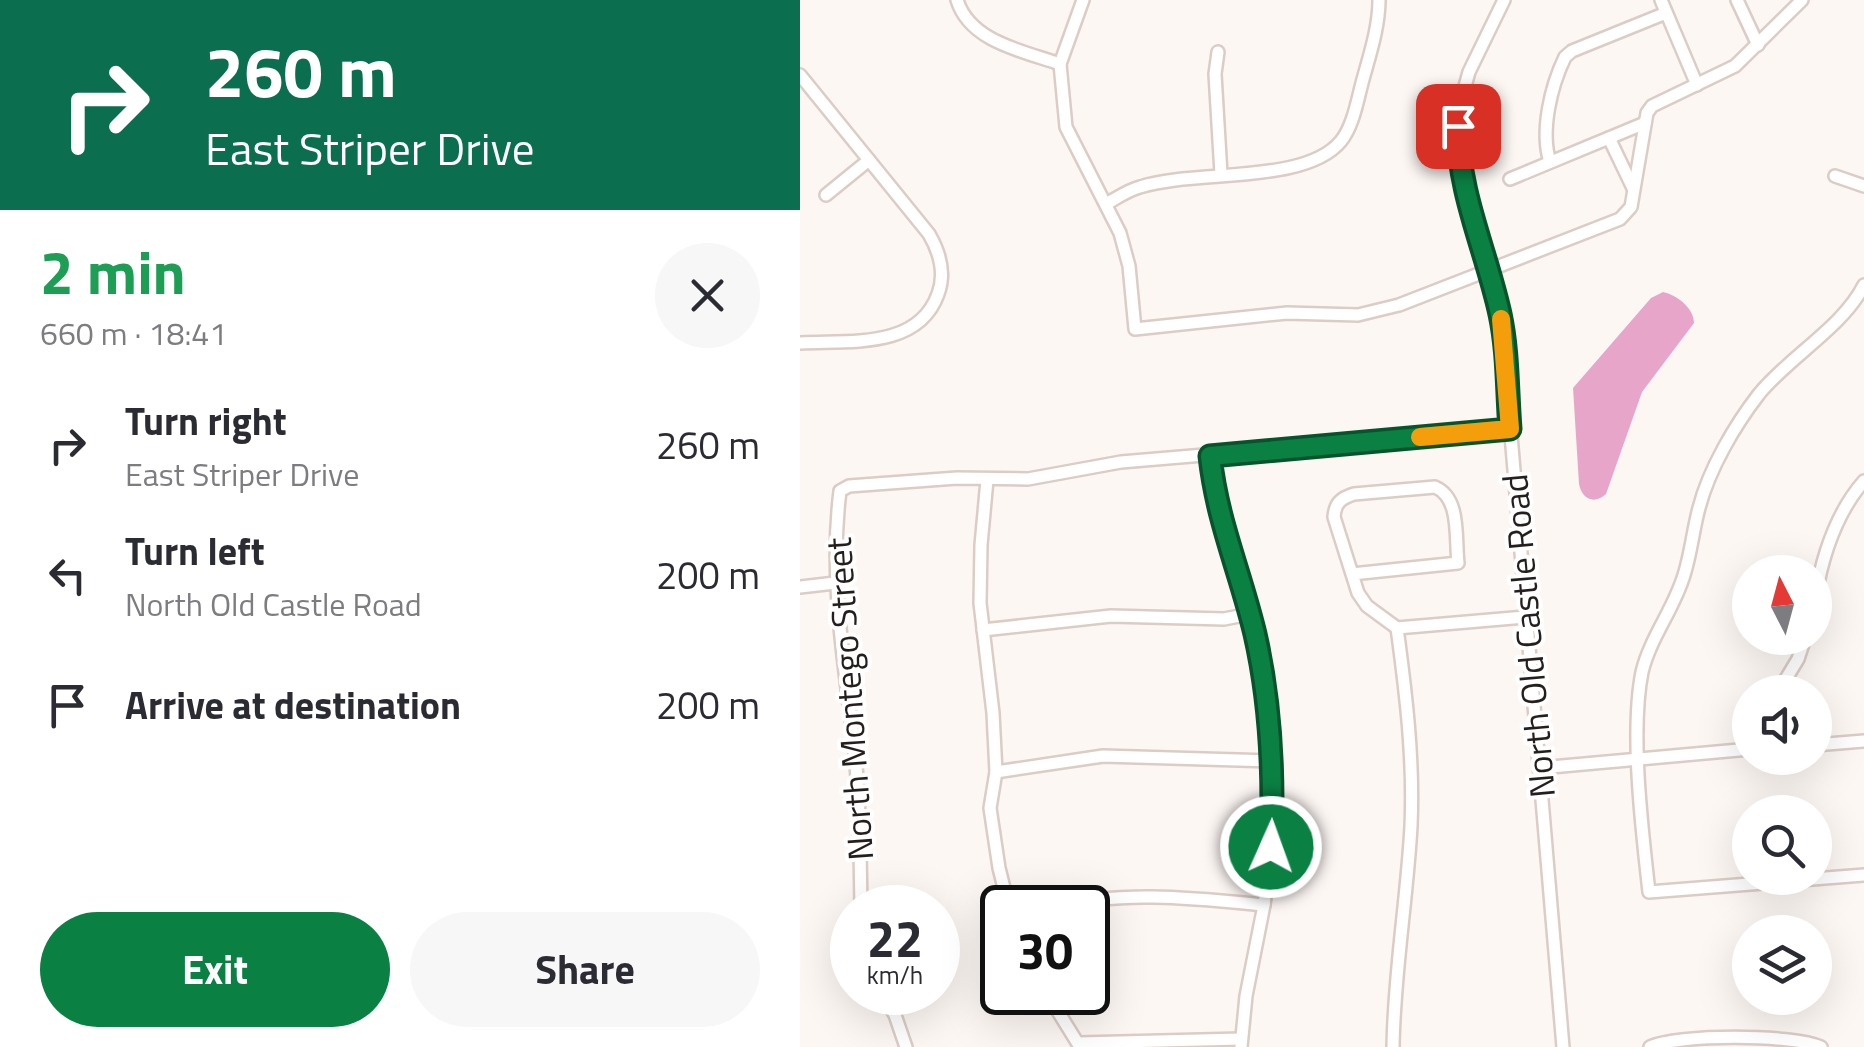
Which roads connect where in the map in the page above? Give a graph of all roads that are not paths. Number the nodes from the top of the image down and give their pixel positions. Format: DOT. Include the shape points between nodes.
graph roads {
  1 [pos="956,0"];
  2 [pos="1084,0"];
  3 [pos="1379,0"];
  4 [pos="1504,0"];
  5 [pos="1661,0"];
  6 [pos="1737,0"];
  7 [pos="1802,0"];
  8 [pos="1666,13"];
  9 [pos="1758,45"];
  10 [pos="1218,52"];
  11 [pos="1060,64"];
  12 [pos="800,75"];
  13 [pos="1697,85"];
  14 [pos="1645,123"];
  15 [pos="1609,138"];
  16 [pos="869,160"];
  17 [pos="1550,162"];
  18 [pos="1221,174"];
  19 [pos="1835,176"];
  20 [pos="1510,179"];
  21 [pos="1864,186"];
  22 [pos="1634,191"];
  23 [pos="826,195"];
  24 [pos="1106,204"];
  25 [pos="1487,271"];
  26 [pos="1864,285"];
  27 [pos="800,343"];
  28 [pos="1510,429"];
  29 [pos="1210,456"];
  30 [pos="988,480"];
  31 [pos="1864,482"];
  32 [pos="1824,555"];
  33 [pos="1352,574"];
  34 [pos="835,584"];
  35 [pos="800,587"];
  36 [pos="1250,614"];
  37 [pos="1525,617"];
  38 [pos="1396,628"];
  39 [pos="983,630"];
  40 [pos="1864,741"];
  41 [pos="1832,743"];
  42 [pos="1732,751"];
  43 [pos="1639,758"];
  44 [pos="1272,761"];
  45 [pos="1540,768"];
  46 [pos="996,772"];
  47 [pos="1864,875"];
  48 [pos="859,885"];
  49 [pos="1004,885"];
  50 [pos="1110,901"];
  51 [pos="1264,905"];
  52 [pos="895,1015"];
  53 [pos="1061,1015"];
  54 [pos="1241,1043"];
  55 [pos="1080,1045"];
  56 [pos="1650,1046"];
  57 [pos="906,1047"];
  58 [pos="1393,1047"];
  59 [pos="1562,1047"];
  60 [pos="1821,1047"];
  1 -- 11 [label="street" via="976,30"];
  2 -- 11 [label="street"];
  3 -- 18 [label="street" via="1354,114 1342,139 1310,163"];
  4 -- 25 [label="street, North Old Castle Road" via="1469,72 1458,126 1464,189"];
  5 -- 8 [label="street"];
  6 -- 9 [label="street"];
  7 -- 9 [label="street"];
  8 -- 13 [label="street"];
  8 -- 17 [label="street" via="1565,57 1546,127"];
  9 -- 13 [label="street"];
  10 -- 18 [label="street"];
  11 -- 24 [label="street" via="1066,127"];
  12 -- 16 [label="street"];
  13 -- 14 [label="street" via="1658,100"];
  14 -- 15 [label="street"];
  14 -- 22 [label="street"];
  15 -- 17 [label="street"];
  15 -- 22 [label="street"];
  16 -- 23 [label="street"];
  16 -- 27 [label="street" via="936,246 942,272 937,298 901,334"];
  17 -- 20 [label="street"];
  18 -- 24 [label="street" via="1140,187"];
  19 -- 21 [label="street"];
  22 -- 25 [label="street" via="1620,220"];
  24 -- 25 [label="street" via="1129,266 1136,330 1287,313 1358,315"];
  25 -- 28 [label="street, North Old Castle Road" via="1502,330"];
  26 -- 43 [label="street" via="1758,395 1725,448 1699,504 1685,574 1642,669"];
  28 -- 29 [label="street"];
  28 -- 37 [label="street, North Old Castle Road"];
  29 -- 30 [label="street"];
  29 -- 36 [label="street" via="1216,504"];
  30 -- 34 [label="street, North Montego Street" via="840,491"];
  30 -- 39 [label="street"];
  31 -- 32 [label="street"];
  33 -- 33 [label="street" via="1334,517 1343,497 1446,492 1458,563"];
  33 -- 38 [label="street" via="1367,606"];
  34 -- 35 [label="street"];
  34 -- 48 [label="street, North Montego Street" via="854,749"];
  36 -- 39 [label="street" via="1224,620 1111,616"];
  36 -- 44 [label="street"];
  37 -- 38 [label="street"];
  37 -- 45 [label="street, North Old Castle Road"];
  38 -- 58 [label="street" via="1412,786"];
  39 -- 46 [label="street"];
  40 -- 41 [label="street"];
  42 -- 43 [label="street"];
  43 -- 45 [label="street"];
  43 -- 47 [label="street" via="1649,892"];
  44 -- 46 [label="street" via="1103,756"];
  44 -- 51 [label="street"];
  45 -- 59 [label="street, North Old Castle Road"];
  46 -- 49 [label="street" via="990,808"];
  50 -- 51 [label="street" via="1196,898"];
  51 -- 54 [label="street"];
  52 -- 57 [label="street"];
  53 -- 55 [label="street"];
  54 -- 55 [label="street"];
  56 -- 60 [label="street" via="1708,1038 1803,1039"];
}
